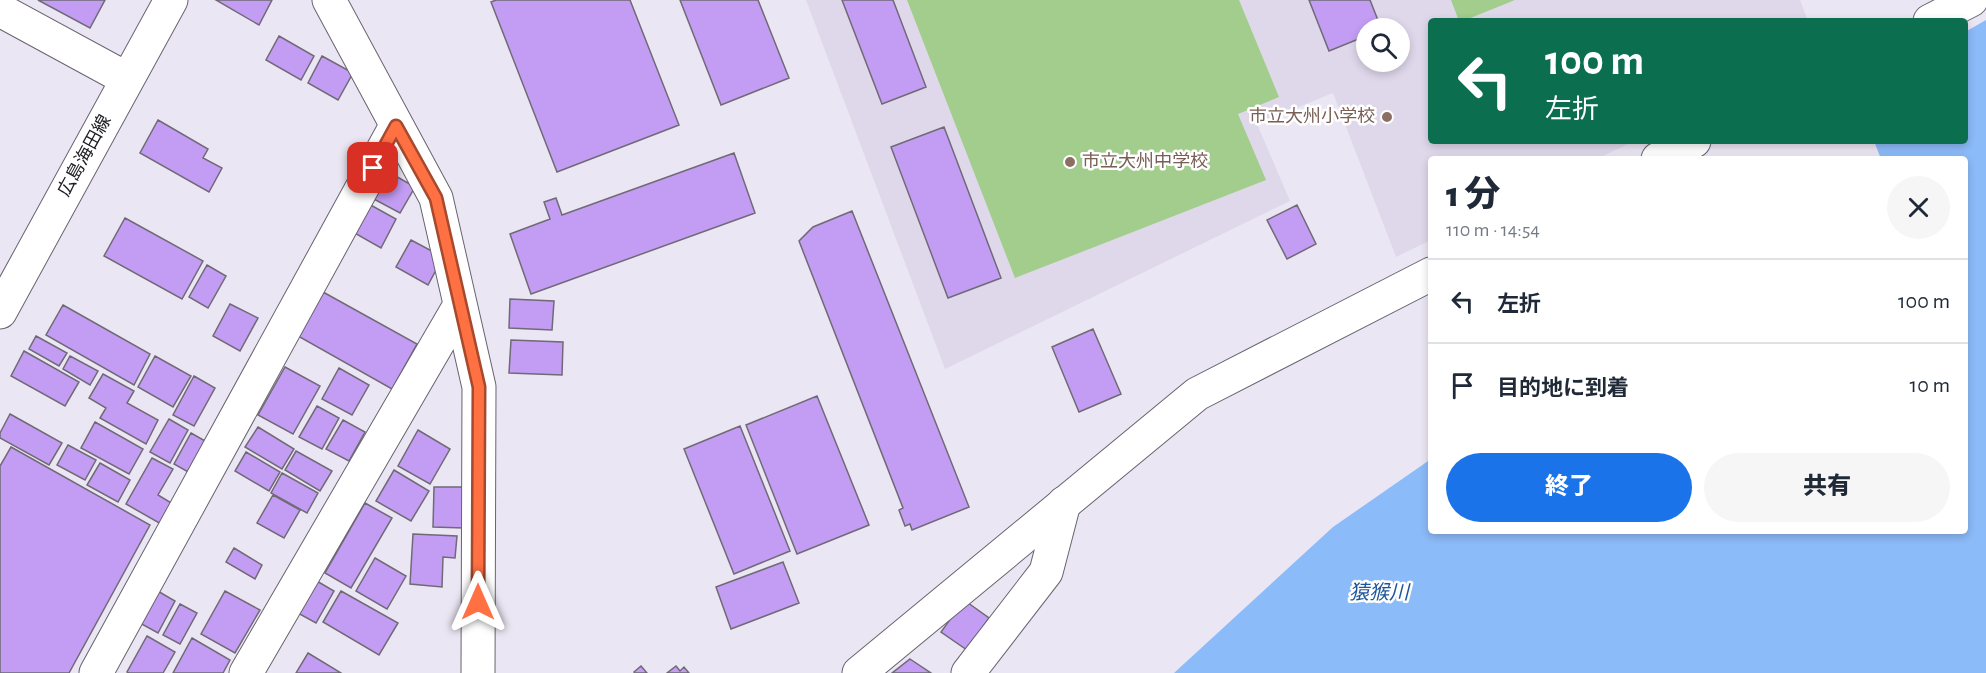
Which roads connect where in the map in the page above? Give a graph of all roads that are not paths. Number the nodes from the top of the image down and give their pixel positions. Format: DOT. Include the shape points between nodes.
graph roads {
  1 [pos="171,0"];
  2 [pos="329,0"];
  3 [pos="1971,0"];
  4 [pos="0,10"];
  5 [pos="1936,18"];
  6 [pos="127,79"];
  7 [pos="396,126"];
  8 [pos="1688,144"];
  9 [pos="1664,156"];
  10 [pos="1428,276"];
  11 [pos="460,305"];
  12 [pos="0,312"];
  13 [pos="1064,503"];
  14 [pos="96,673"];
  15 [pos="246,673"];
  16 [pos="478,673"];
  17 [pos="859,673"];
  18 [pos="968,673"];
  1 -- 6 [label="street, 広島海田線"];
  2 -- 7 [label="street"];
  3 -- 5 [label="street"];
  4 -- 6 [label="street"];
  6 -- 12 [label="street, 広島海田線"];
  7 -- 11 [label="street" via="436,198"];
  7 -- 14 [label="street"];
  8 -- 9 [label="street"];
  10 -- 13 [label="street" via="1197,394"];
  11 -- 15 [label="street"];
  11 -- 16 [label="street" via="479,387"];
  13 -- 17 [label="street"];
  13 -- 18 [label="street" via="1046,572"];
}
